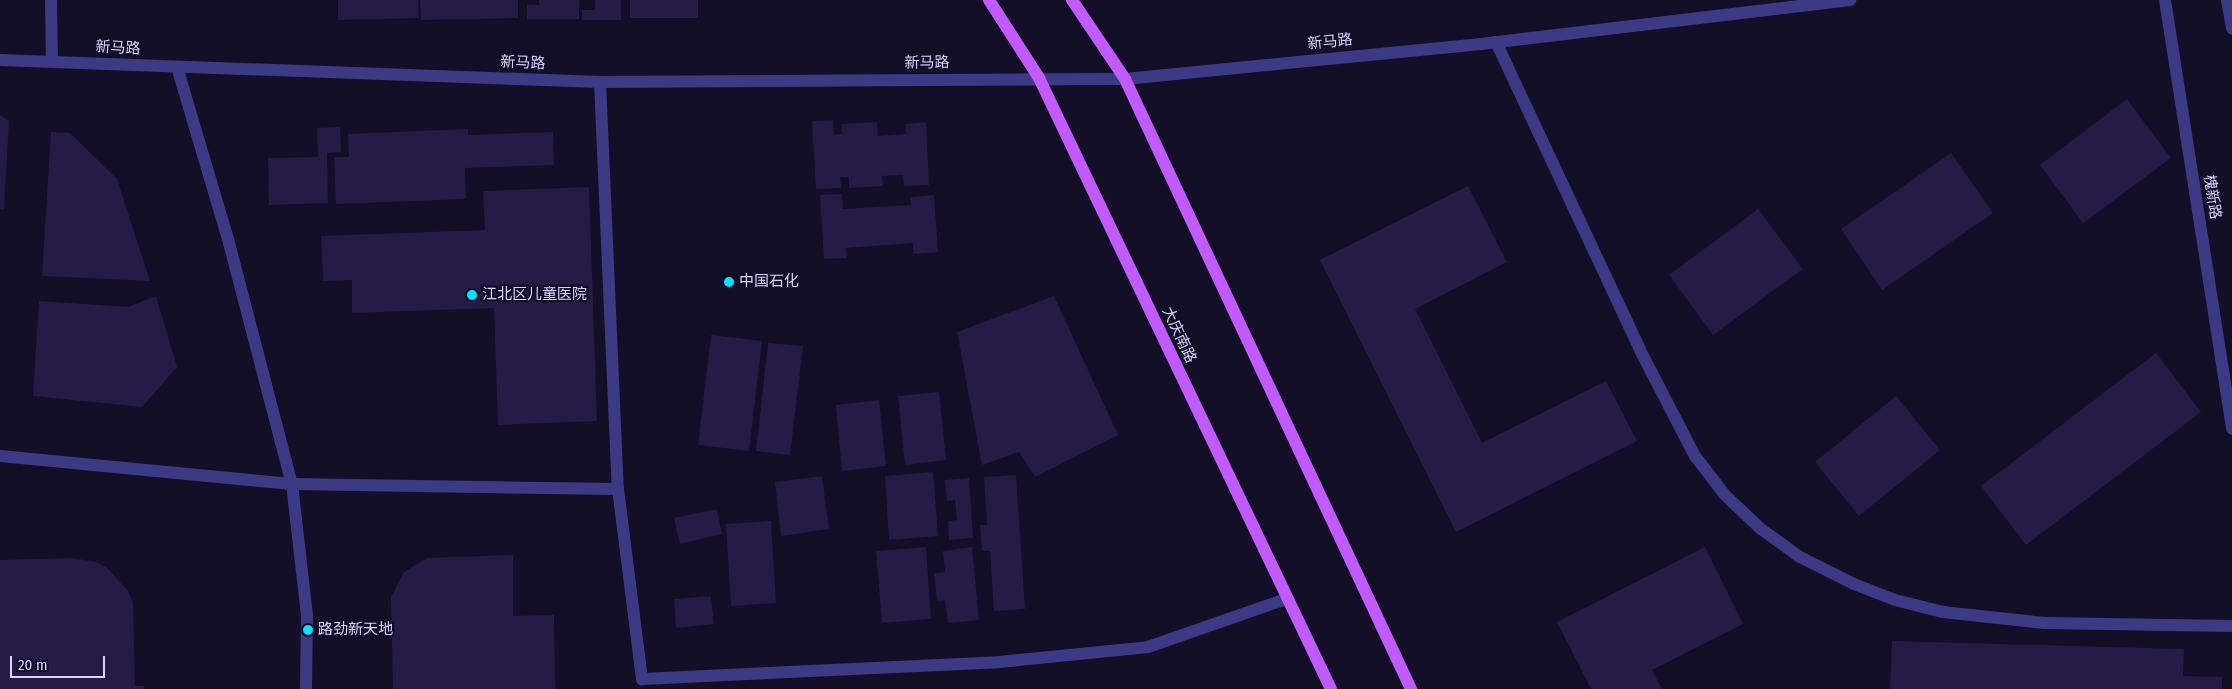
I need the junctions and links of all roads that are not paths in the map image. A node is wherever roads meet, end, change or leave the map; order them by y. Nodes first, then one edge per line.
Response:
1 (51, 0) edge
2 (989, 0) edge
3 (1072, 0) edge
4 (1850, 0) edge
5 (2165, 0) edge
6 (2227, 0) edge
7 (2232, 29) edge
8 (1496, 42) junction
9 (0, 60) edge
10 (52, 61) junction
11 (177, 67) junction
12 (1038, 78) junction
13 (1125, 79) junction
14 (600, 82) junction
15 (2232, 429) edge
16 (0, 456) edge
17 (292, 484) junction
18 (618, 489) junction
19 (1286, 599) junction
20 (2232, 626) edge
21 (642, 684) edge
22 (306, 689) edge
23 (1331, 689) edge
24 (1411, 689) edge

1 - 10 street
2 - 12 main road, 大庆南路
3 - 13 main road
4 - 8 street, 新马路
5 - 15 street, 槐新路
6 - 7 street
8 - 13 street, 新马路
8 - 20 street
9 - 10 street, 新马路
10 - 11 street, 新马路
11 - 14 street, 新马路
11 - 17 street
12 - 13 street, 新马路
12 - 14 street, 新马路
12 - 19 main road, 大庆南路
13 - 24 main road
14 - 18 street
16 - 17 street
17 - 18 street
17 - 22 street
18 - 21 street
19 - 21 street
19 - 23 main road, 大庆南路

